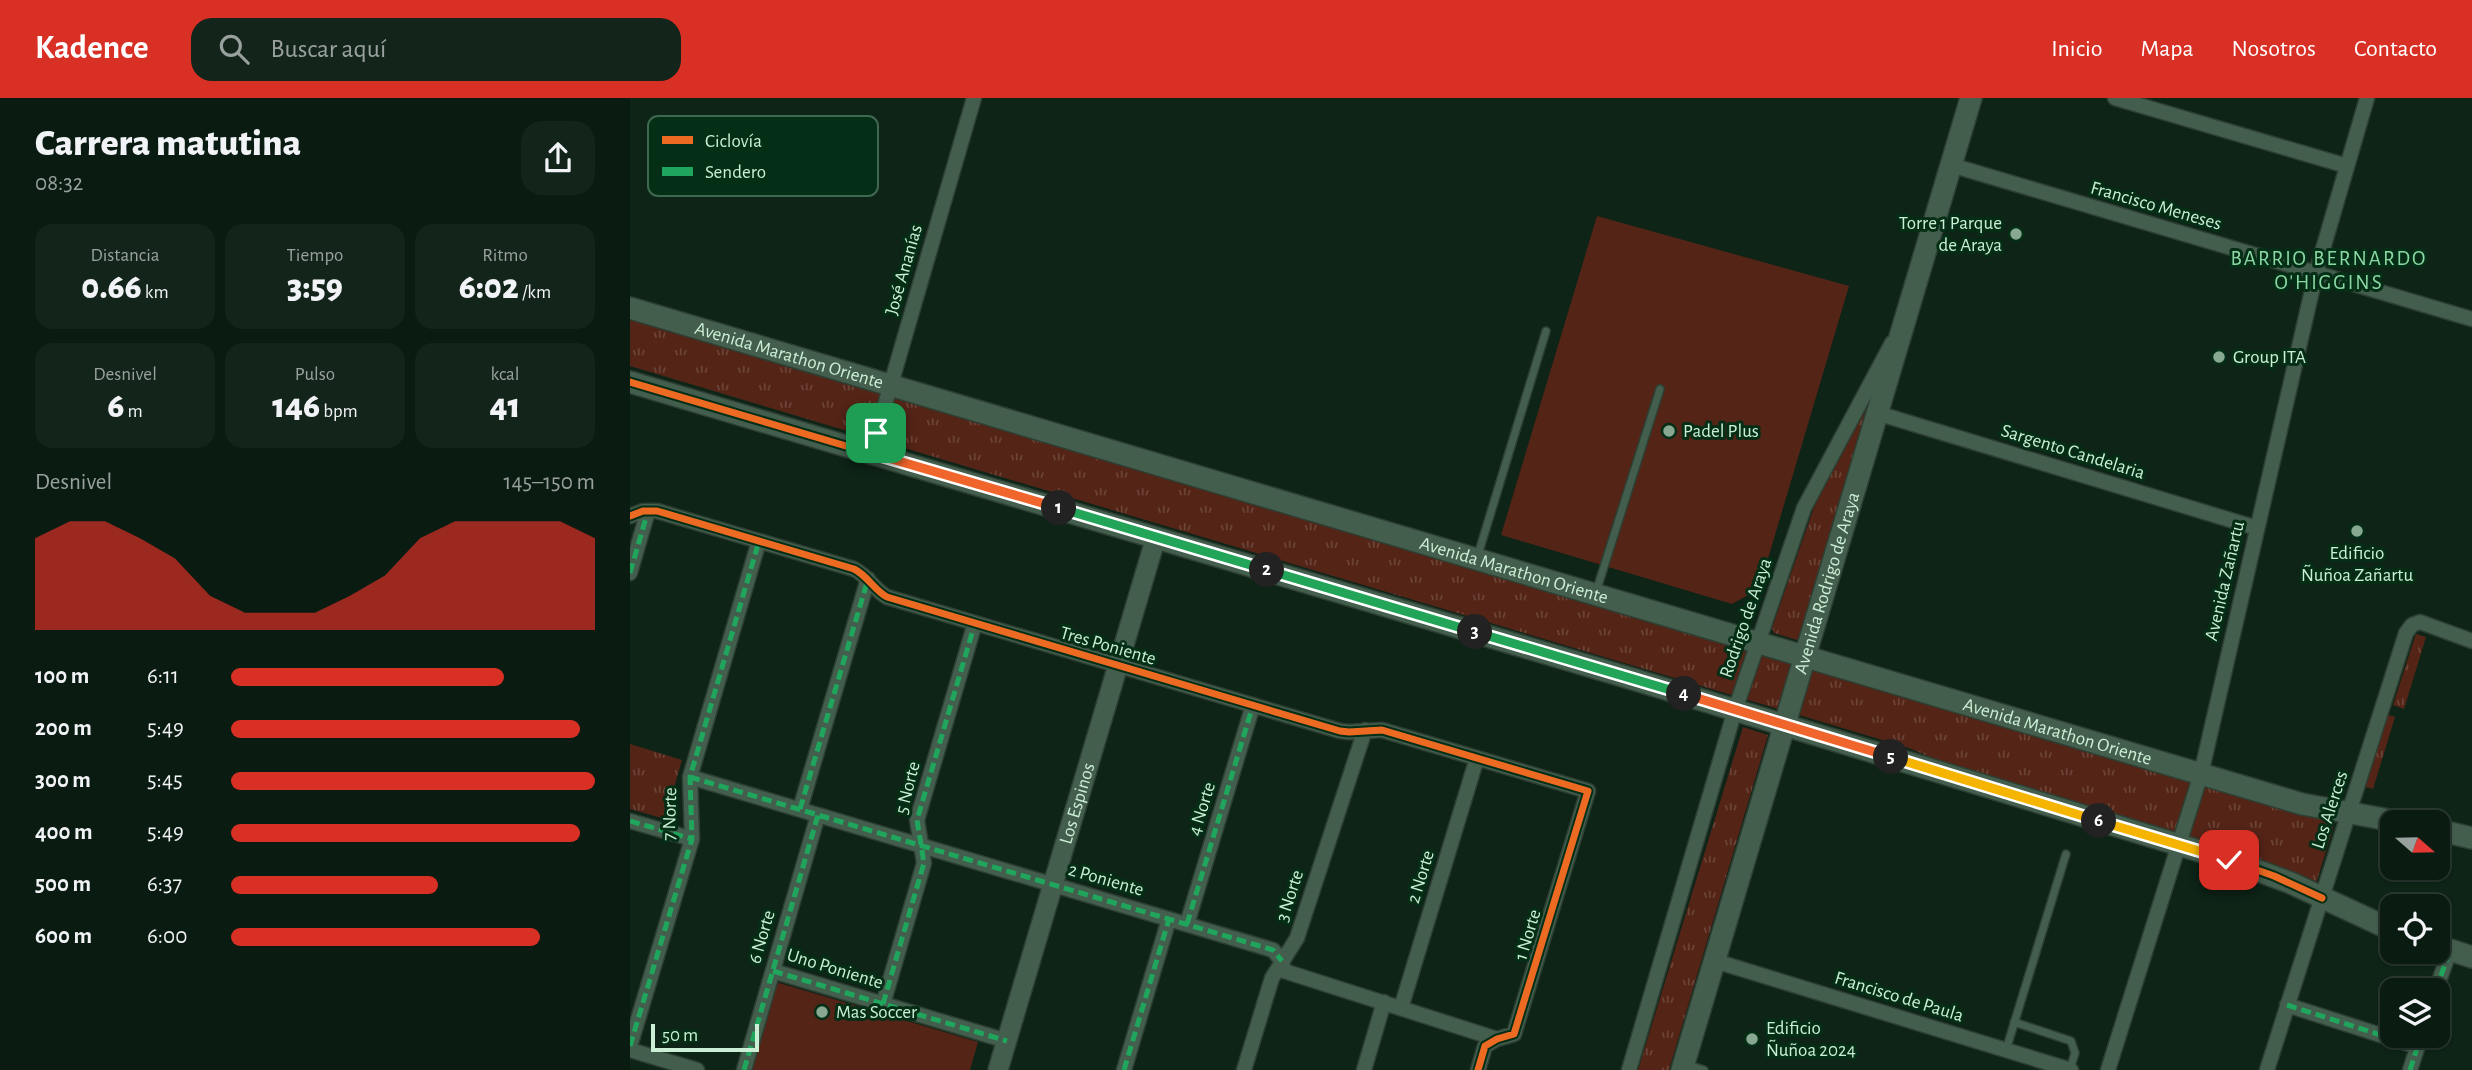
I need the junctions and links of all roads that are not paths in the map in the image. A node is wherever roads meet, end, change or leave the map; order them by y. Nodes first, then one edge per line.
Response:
1 (974, 98) edge
2 (1971, 98) edge
3 (2115, 98) edge
4 (2367, 98) edge
5 (1951, 165) junction
6 (2347, 166) junction
7 (2316, 273) junction
8 (630, 308) edge
9 (1906, 317) junction
10 (2472, 319) edge
11 (1546, 331) dead end
12 (630, 382) edge
13 (891, 385) junction
14 (1660, 389) dead end
15 (1877, 412) junction
16 (871, 453) junction
17 (648, 511) junction
18 (630, 516) edge
19 (2257, 528) junction
20 (1156, 537) junction
21 (759, 541) junction
22 (1476, 559) junction
23 (630, 573) edge
24 (868, 579) junction
25 (1595, 594) junction
26 (975, 623) junction
27 (2472, 641) edge
28 (1758, 643) junction
29 (1805, 657) junction
30 (1118, 665) junction
31 (1253, 705) junction
32 (1735, 710) junction
33 (1785, 725) junction
34 (1364, 730) junction
35 (1477, 758) junction
36 (2200, 774) junction
37 (690, 777) junction
38 (1587, 791) joint
39 (800, 809) junction
40 (2349, 814) junction
41 (818, 815) junction
42 (2380, 819) edge
43 (630, 821) edge
44 (2450, 833) edge
45 (2472, 838) edge
46 (692, 839) junction
47 (921, 845) junction
48 (2179, 845) junction
49 (2066, 854) dead end
50 (1053, 884) junction
51 (2322, 898) junction
52 (1169, 919) junction
53 (1187, 924) junction
54 (2380, 925) edge
55 (2450, 950) edge
56 (2472, 957) edge
57 (1282, 961) junction
58 (1715, 961) junction
59 (773, 971) junction
60 (1384, 1002) junction
61 (883, 1004) junction
62 (2287, 1005) junction
63 (1401, 1008) junction
64 (2014, 1022) junction
65 (2380, 1031) edge
66 (1497, 1039) junction
67 (1007, 1041) junction
68 (630, 1048) edge
69 (2417, 1048) edge
70 (2006, 1050) junction
71 (1690, 1068) edge
72 (698, 1070) edge
73 (744, 1070) edge
74 (998, 1070) edge
75 (1124, 1070) edge
76 (1244, 1070) edge
77 (1364, 1070) edge
78 (1478, 1070) edge
79 (1629, 1070) edge
80 (2071, 1070) edge
81 (2108, 1070) edge
82 (2267, 1070) edge
83 (2410, 1070) edge

1 - 13 street, José Ananías
2 - 5 main road, Avenida Rodrigo de Araya
3 - 6 street
4 - 6 street, Avenida Zañartu
5 - 7 street, Francisco Meneses
5 - 9 main road, Avenida Rodrigo de Araya
6 - 7 street, Avenida Zañartu
7 - 10 street, Francisco Meneses
7 - 19 street, Avenida Zañartu
8 - 13 main road, Avenida Marathon Oriente
9 - 15 main road, Avenida Rodrigo de Araya
9 - 28 street, Rodrigo de Araya
11 - 22 lane
12 - 16 main road
13 - 16 street, José Ananías
13 - 22 main road, Avenida Marathon Oriente
14 - 25 lane
15 - 19 street, Sargento Candelaria
15 - 29 main road, Avenida Rodrigo de Araya
16 - 20 main road
17 - 18 street
17 - 21 street, Tres Poniente
17 - 23 street
19 - 36 street, Avenida Zañartu
20 - 30 street, Los Espinos
20 - 32 main road
21 - 24 street, Tres Poniente
21 - 37 street, 7 Norte
22 - 25 main road, Avenida Marathon Oriente
24 - 26 street, Tres Poniente
24 - 39 street
25 - 28 main road, Avenida Marathon Oriente
26 - 30 street, Tres Poniente
26 - 47 street, 5 Norte
27 - 40 street, Los Alerces
28 - 29 main road, Avenida Marathon Oriente
28 - 32 street, Rodrigo de Araya
29 - 33 main road, Avenida Rodrigo de Araya
29 - 36 main road, Avenida Marathon Oriente
30 - 31 street, Tres Poniente
30 - 50 street, Los Espinos
31 - 34 street, Tres Poniente
31 - 53 street, 4 Norte
32 - 33 main road
32 - 79 street, Rodrigo de Araya
33 - 48 main road
33 - 58 main road, Avenida Rodrigo de Araya
34 - 35 street, Tres Poniente
34 - 57 street, 3 Norte
35 - 38 street, Tres Poniente
35 - 63 street, 2 Norte
36 - 40 main road, Avenida Marathon Oriente
36 - 48 street, Avenida Zañartu
37 - 39 street, 2 Poniente
37 - 46 street, 7 Norte
38 - 66 street, 1 Norte
39 - 41 street, 2 Poniente
40 - 42 main road, Avenida Marathon Oriente
40 - 51 street, Los Alerces
41 - 47 street, 2 Poniente
41 - 59 street, 6 Norte
43 - 46 street
44 - 45 main road
46 - 68 street, 7 Norte
47 - 50 street, 2 Poniente
47 - 61 street, 5 Norte
48 - 51 main road
48 - 81 street, Avenida Zañartu
49 - 64 lane
50 - 52 street, 2 Poniente
50 - 67 street, Los Espinos
51 - 54 main road
51 - 62 street, Los Alerces
52 - 53 street, 2 Poniente
52 - 75 street
53 - 57 street, 2 Poniente
55 - 56 main road
57 - 60 street, 2 Poniente
57 - 76 street, 3 Norte
58 - 70 street, Francisco de Paula
58 - 71 main road, Avenida Rodrigo de Araya
59 - 61 street, Uno Poniente
59 - 73 street, 6 Norte
60 - 63 street, 2 Poniente
60 - 77 street
61 - 67 street, Uno Poniente
62 - 65 street
62 - 82 street, Los Alerces
63 - 66 street, 2 Poniente
64 - 70 lane
64 - 80 lane
66 - 78 street, 1 Norte
67 - 74 street, Los Espinos
68 - 72 street
69 - 83 street
70 - 80 street, Francisco de Paula

